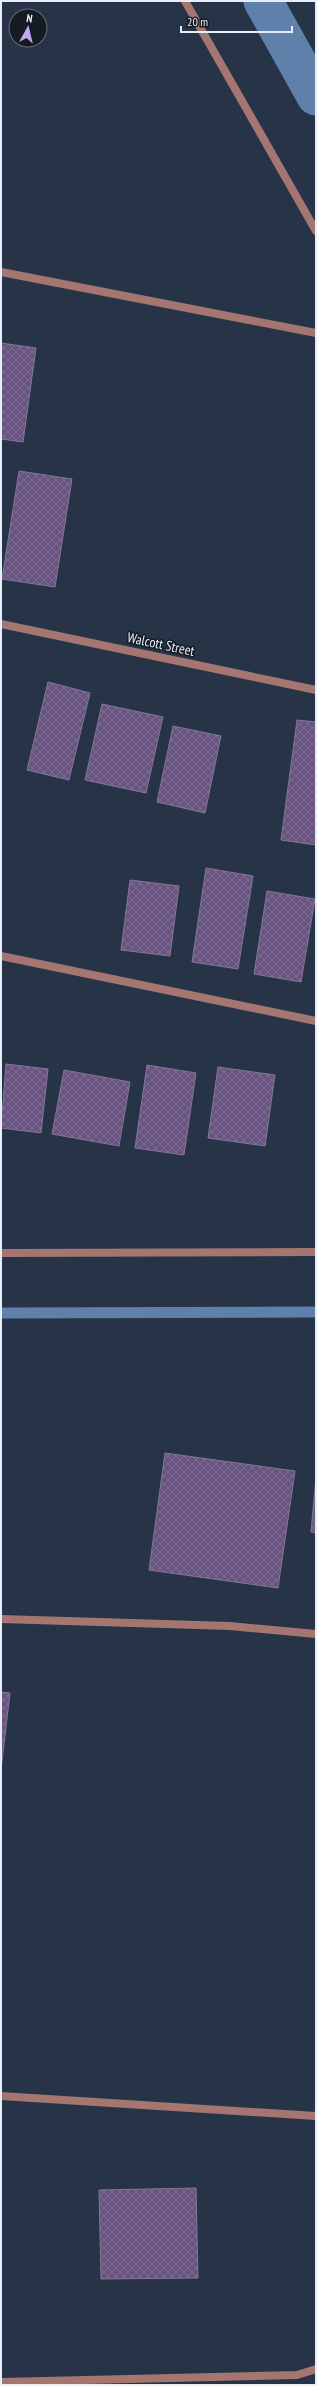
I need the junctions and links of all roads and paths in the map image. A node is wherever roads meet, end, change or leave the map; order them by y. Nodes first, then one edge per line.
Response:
1 (185, 1) edge
2 (316, 231) edge
3 (1, 272) edge
4 (316, 333) edge
5 (1, 624) edge
6 (316, 690) edge
7 (1, 956) edge
8 (316, 1021) edge
9 (316, 1252) edge
10 (1, 1253) edge
11 (1, 1619) edge
12 (316, 1634) edge
13 (1, 2096) edge
14 (316, 2116) edge
15 (316, 2369) edge
16 (1, 2382) edge

1 - 2 street
3 - 4 street
5 - 6 street, Walcott Street
7 - 8 street
9 - 10 street
11 - 12 street
13 - 14 street
15 - 16 street

